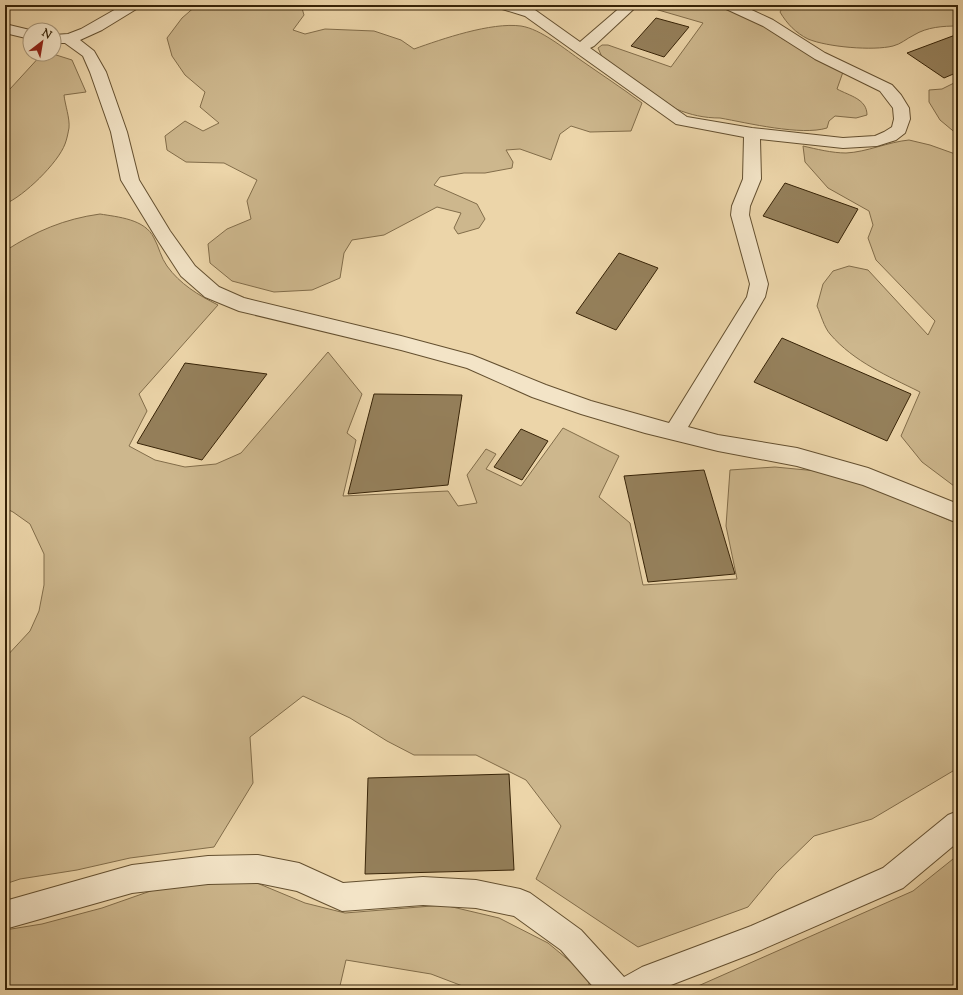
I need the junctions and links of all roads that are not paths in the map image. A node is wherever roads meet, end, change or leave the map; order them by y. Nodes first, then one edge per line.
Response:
1 (133, 5) edge
2 (631, 5) edge
3 (730, 5) edge
4 (514, 6) edge
5 (5, 28) edge
6 (22, 33) edge
7 (62, 39) edge
8 (62, 40) edge
9 (578, 48) junction
10 (752, 133) junction
11 (674, 432) junction
12 (958, 514) edge
13 (958, 825) edge
14 (5, 915) edge
15 (616, 990) edge
16 (631, 990) edge

1 - 7 lane
2 - 9 lane
3 - 10 lane
4 - 9 lane
5 - 6 lane
8 - 11 lane
9 - 10 lane
10 - 11 lane
11 - 12 lane
13 - 16 lane
14 - 15 lane

